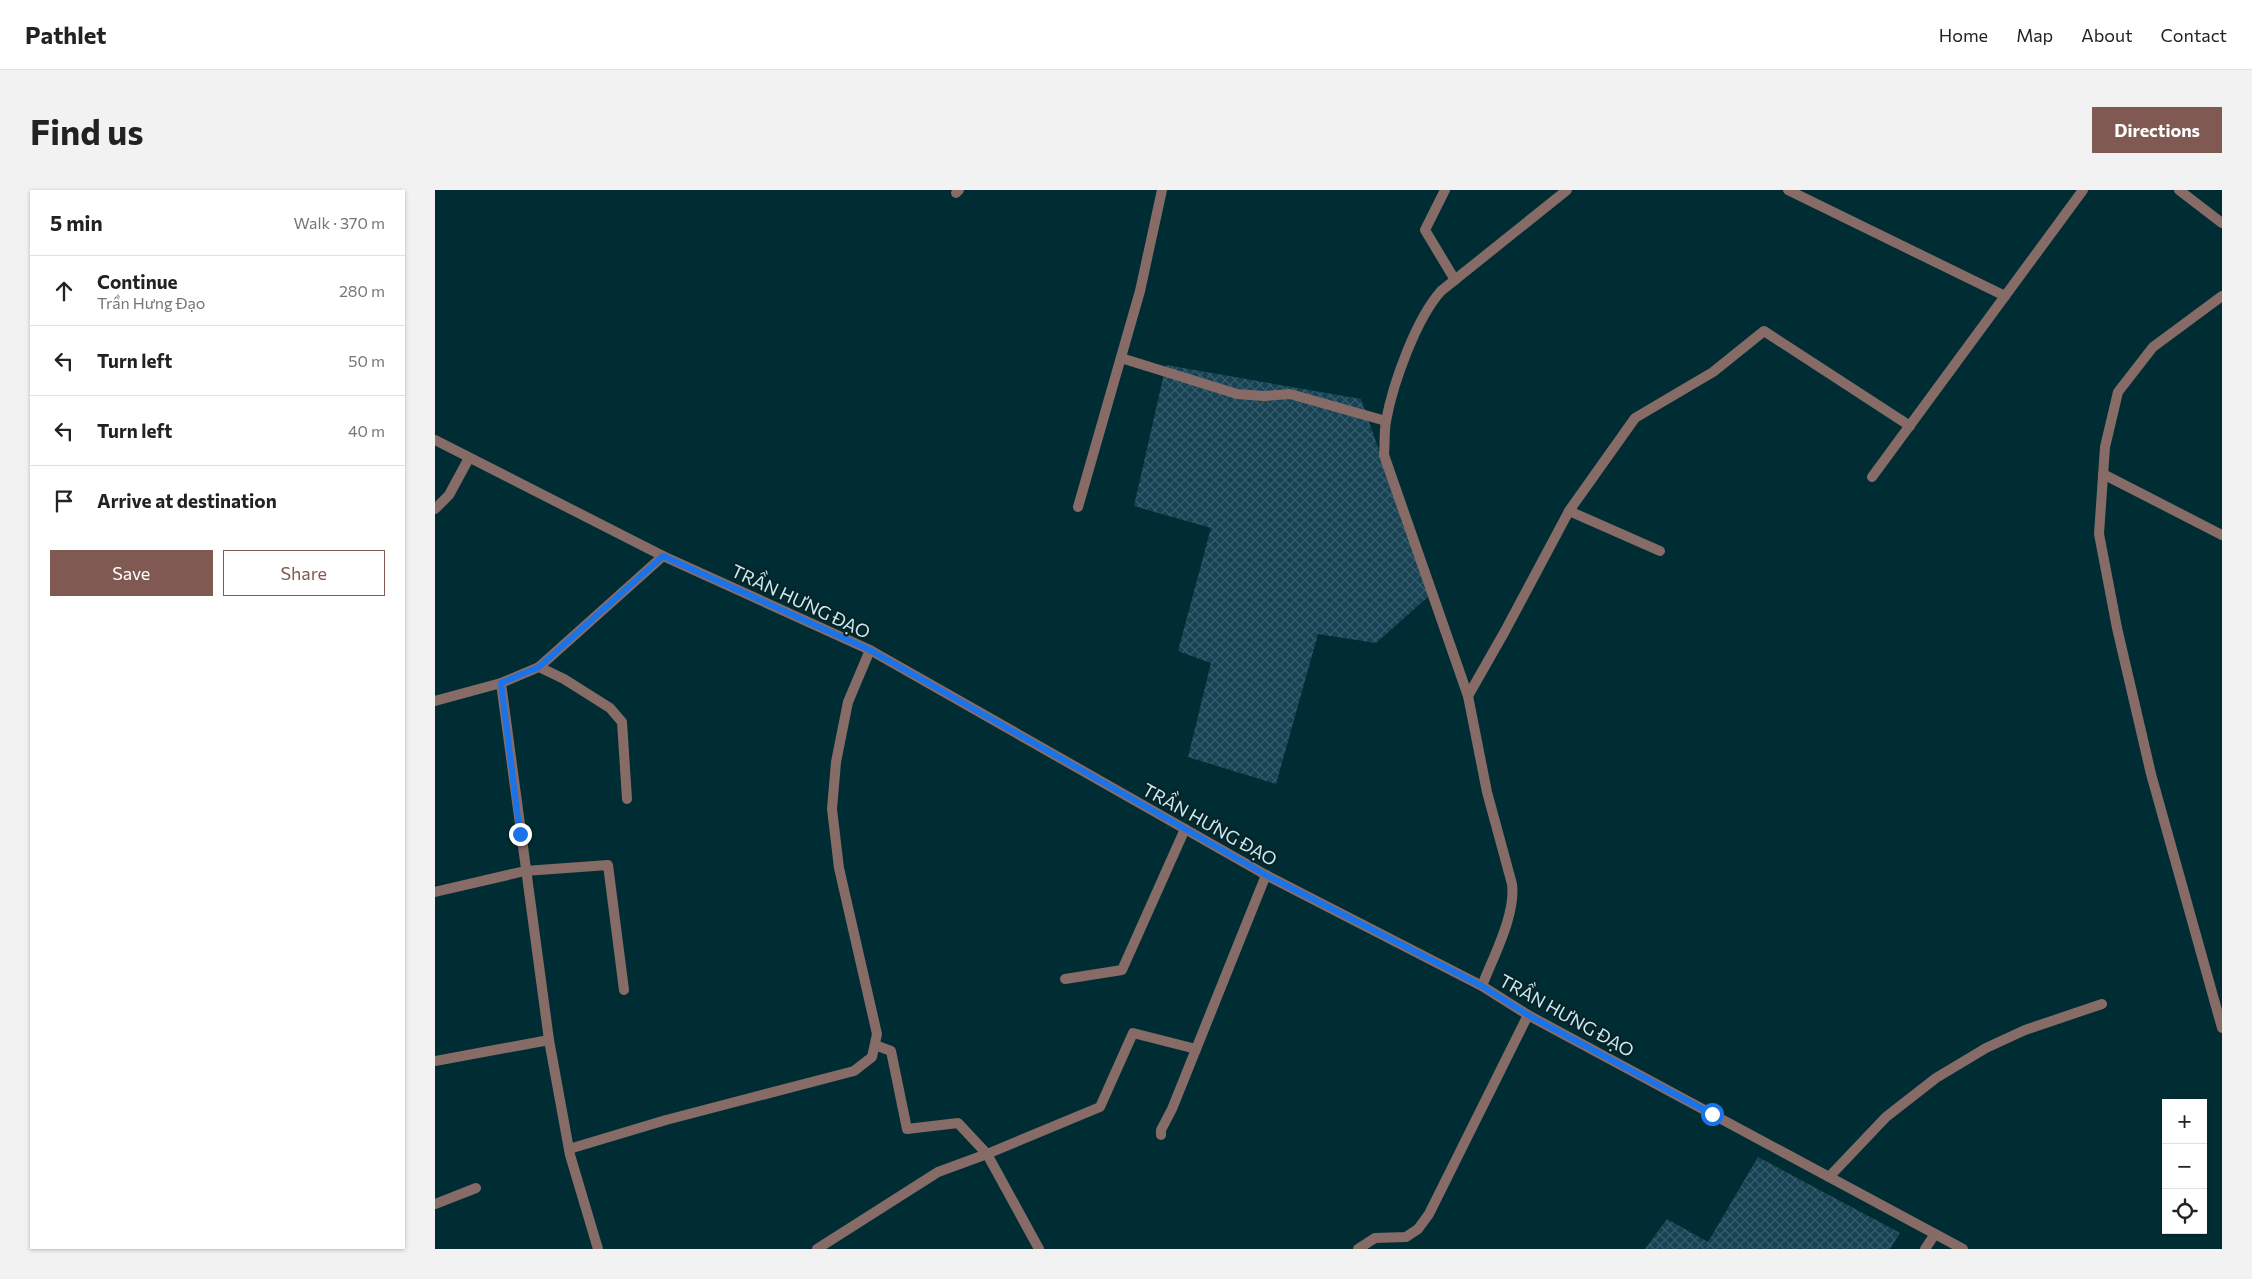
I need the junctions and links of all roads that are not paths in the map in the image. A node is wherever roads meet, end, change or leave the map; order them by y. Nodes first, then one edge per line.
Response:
1 (1162, 190) edge
2 (1445, 190) edge
3 (1567, 190) edge
4 (1788, 190) edge
5 (2083, 190) edge
6 (2179, 190) edge
7 (2222, 223) edge
8 (1455, 280) junction
9 (2005, 296) junction
10 (2222, 296) edge
11 (1121, 358) junction
12 (1386, 422) junction
13 (1910, 426) junction
14 (435, 440) edge
15 (469, 458) junction
16 (2103, 474) junction
17 (1872, 477) dead end
18 (1078, 507) dead end
19 (435, 509) edge
20 (1569, 511) junction
21 (2222, 535) edge
22 (1660, 551) dead end
23 (663, 556) junction
24 (870, 650) junction
25 (539, 667) junction
26 (501, 683) junction
27 (1468, 696) junction
28 (435, 702) edge
29 (627, 799) dead end
30 (1185, 829) junction
31 (525, 871) junction
32 (1266, 875) junction
33 (435, 892) edge
34 (1065, 979) dead end
35 (1482, 986) junction
36 (624, 990) dead end
37 (2102, 1004) dead end
38 (1528, 1015) junction
39 (2222, 1028) edge
40 (549, 1040) junction
41 (875, 1044) junction
42 (1196, 1049) junction
43 (435, 1061) edge
44 (1161, 1135) dead end
45 (569, 1149) junction
46 (987, 1154) junction
47 (1829, 1177) junction
48 (476, 1188) dead end
49 (435, 1204) edge
50 (1935, 1234) junction
51 (598, 1249) edge
52 (817, 1249) edge
53 (1039, 1249) edge
54 (1358, 1249) edge
55 (1925, 1249) edge
56 (1963, 1249) edge

1 - 11 street
2 - 8 street
3 - 8 street
4 - 9 street
5 - 9 street
6 - 7 street
8 - 12 street
9 - 13 street
10 - 16 street
11 - 12 street
11 - 18 street
12 - 27 street
13 - 17 street
13 - 20 street
14 - 15 street, TRẦN HƯNG ĐẠO
15 - 19 street
15 - 23 street, TRẦN HƯNG ĐẠO
16 - 21 street
16 - 39 street
20 - 22 street
20 - 27 street
23 - 24 street, TRẦN HƯNG ĐẠO
23 - 25 street
24 - 30 street, TRẦN HƯNG ĐẠO
24 - 41 street
25 - 26 street
25 - 29 street
26 - 28 street
26 - 31 street
27 - 35 street
30 - 32 street, TRẦN HƯNG ĐẠO
30 - 34 street
31 - 33 street
31 - 36 street
31 - 40 street
32 - 35 street, TRẦN HƯNG ĐẠO
32 - 42 street
35 - 38 street, TRẦN HƯNG ĐẠO
37 - 47 street
38 - 47 street, TRẦN HƯNG ĐẠO
38 - 54 street
40 - 43 street
40 - 45 street
41 - 45 street
41 - 46 street
42 - 44 street
42 - 46 street
45 - 51 street
46 - 52 street
46 - 53 street
47 - 50 street, TRẦN HƯNG ĐẠO
48 - 49 street
50 - 55 street
50 - 56 street, TRẦN HƯNG ĐẠO

